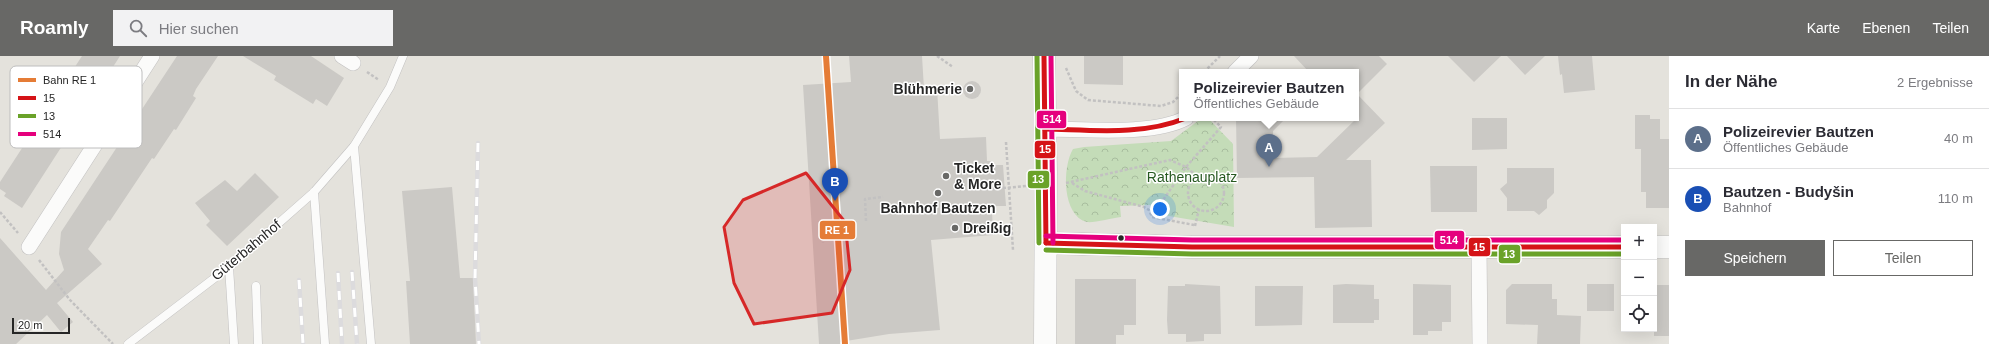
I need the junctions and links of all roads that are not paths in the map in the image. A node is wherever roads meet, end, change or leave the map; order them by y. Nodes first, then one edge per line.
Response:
1 (152, 56) edge
2 (403, 56) edge
3 (1251, 56) edge
4 (1054, 58) edge
5 (1238, 69) edge
6 (142, 72) edge
7 (1181, 121) edge
8 (1046, 129) junction
9 (354, 146) junction
10 (93, 148) edge
11 (314, 192) junction
12 (1046, 243) junction
13 (29, 247) road end
14 (1657, 247) edge
15 (1669, 247) edge
16 (1480, 248) junction
17 (1621, 248) edge
18 (229, 267) junction
19 (256, 286) dead end
20 (128, 344) edge
21 (234, 344) edge
22 (258, 344) edge
23 (325, 344) edge
24 (371, 344) edge
25 (1045, 344) edge
26 (1480, 344) edge

1 - 6 street
2 - 9 lane, Güterbahnhof
3 - 5 street
4 - 8 street
7 - 8 street
8 - 12 street
9 - 11 lane, Güterbahnhof
9 - 24 lane
10 - 13 street
11 - 18 lane, Güterbahnhof
11 - 23 lane
12 - 16 street
12 - 25 street
14 - 15 street
16 - 17 street
16 - 26 street
18 - 20 lane, Güterbahnhof
18 - 21 lane
19 - 22 lane

